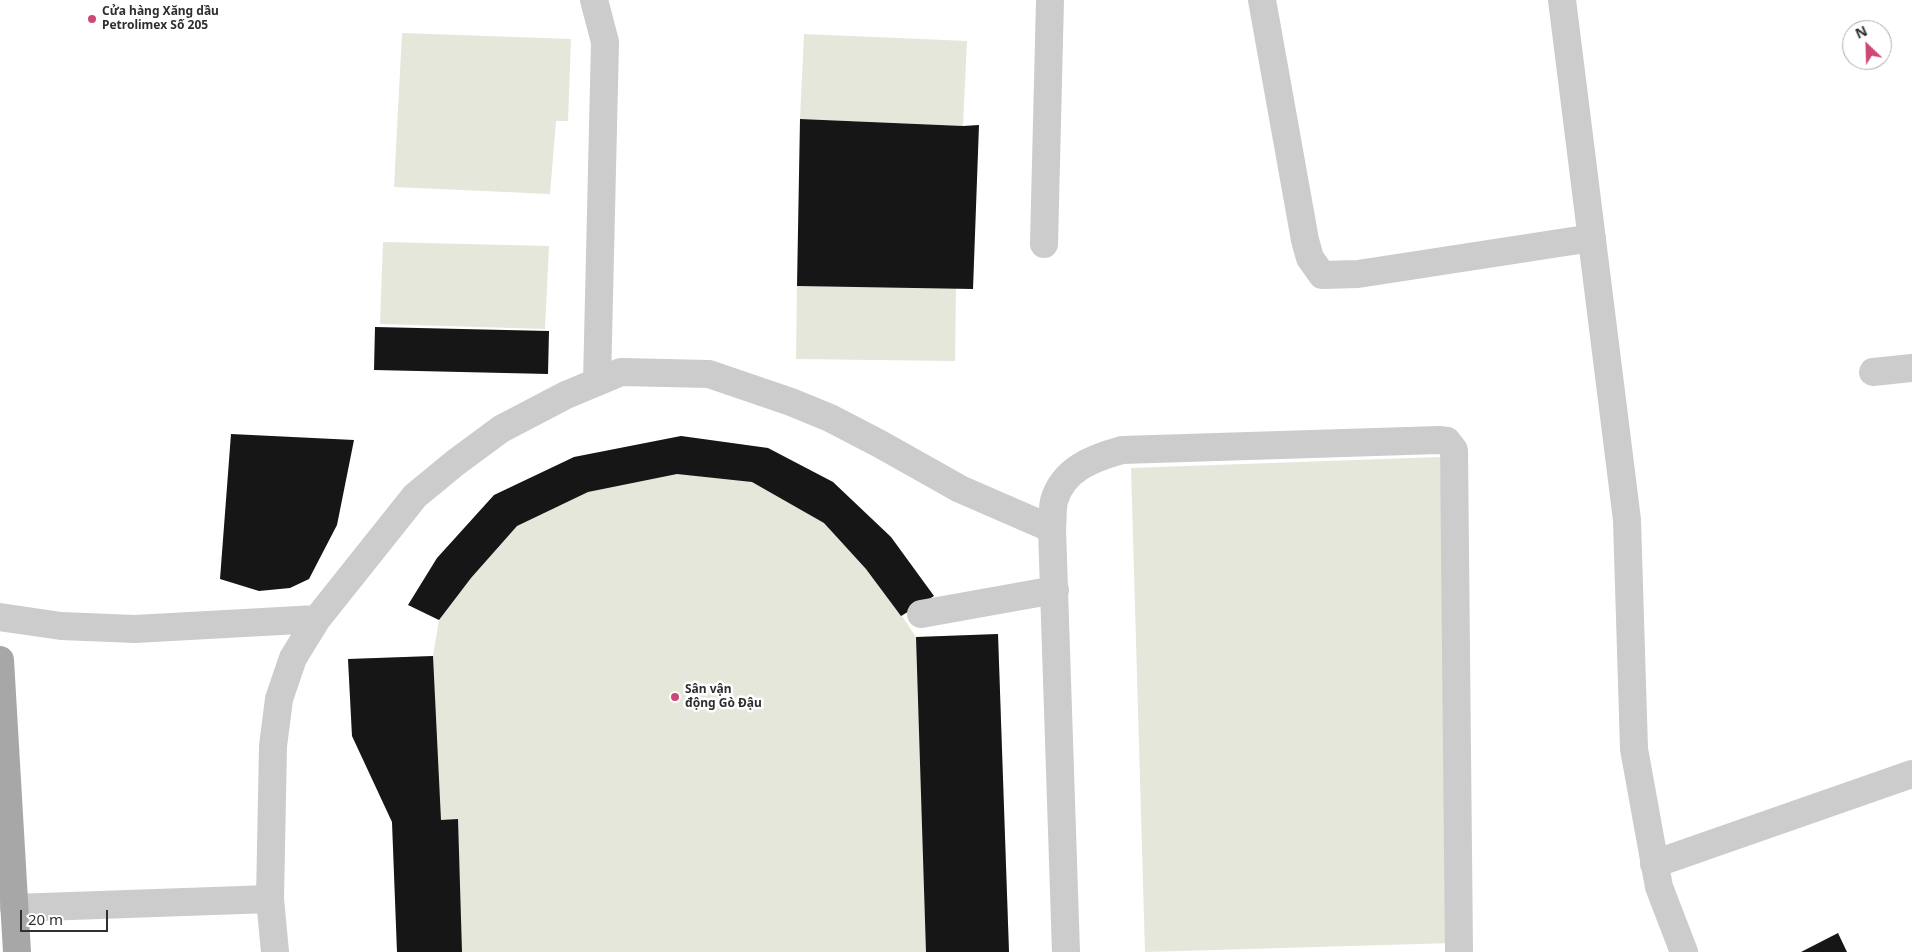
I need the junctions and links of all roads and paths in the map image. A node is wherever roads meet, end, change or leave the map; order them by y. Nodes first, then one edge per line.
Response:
1 (594, 0) edge
2 (1050, 0) edge
3 (1262, 0) edge
4 (1562, 0) edge
5 (1592, 238) junction
6 (1044, 244) dead end
7 (1912, 368) edge
8 (1874, 372) dead end
9 (598, 382) junction
10 (1052, 529) junction
11 (1055, 590) junction
12 (920, 614) dead end
13 (0, 617) edge
14 (317, 619) junction
15 (0, 660) edge
16 (1912, 774) edge
17 (1654, 864) junction
18 (270, 899) junction
19 (14, 908) junction
20 (17, 952) edge
21 (275, 952) edge
22 (1066, 952) edge
23 (1459, 952) edge
24 (1684, 952) edge

1 - 9 street
2 - 6 street
3 - 5 street
4 - 5 street
5 - 17 street
7 - 8 street
9 - 10 street
9 - 14 street
10 - 11 street
10 - 23 street
11 - 12 street
11 - 22 street
13 - 14 street
14 - 18 street
15 - 19 main road
16 - 17 street
17 - 24 street
18 - 19 street
18 - 21 street
19 - 20 main road

